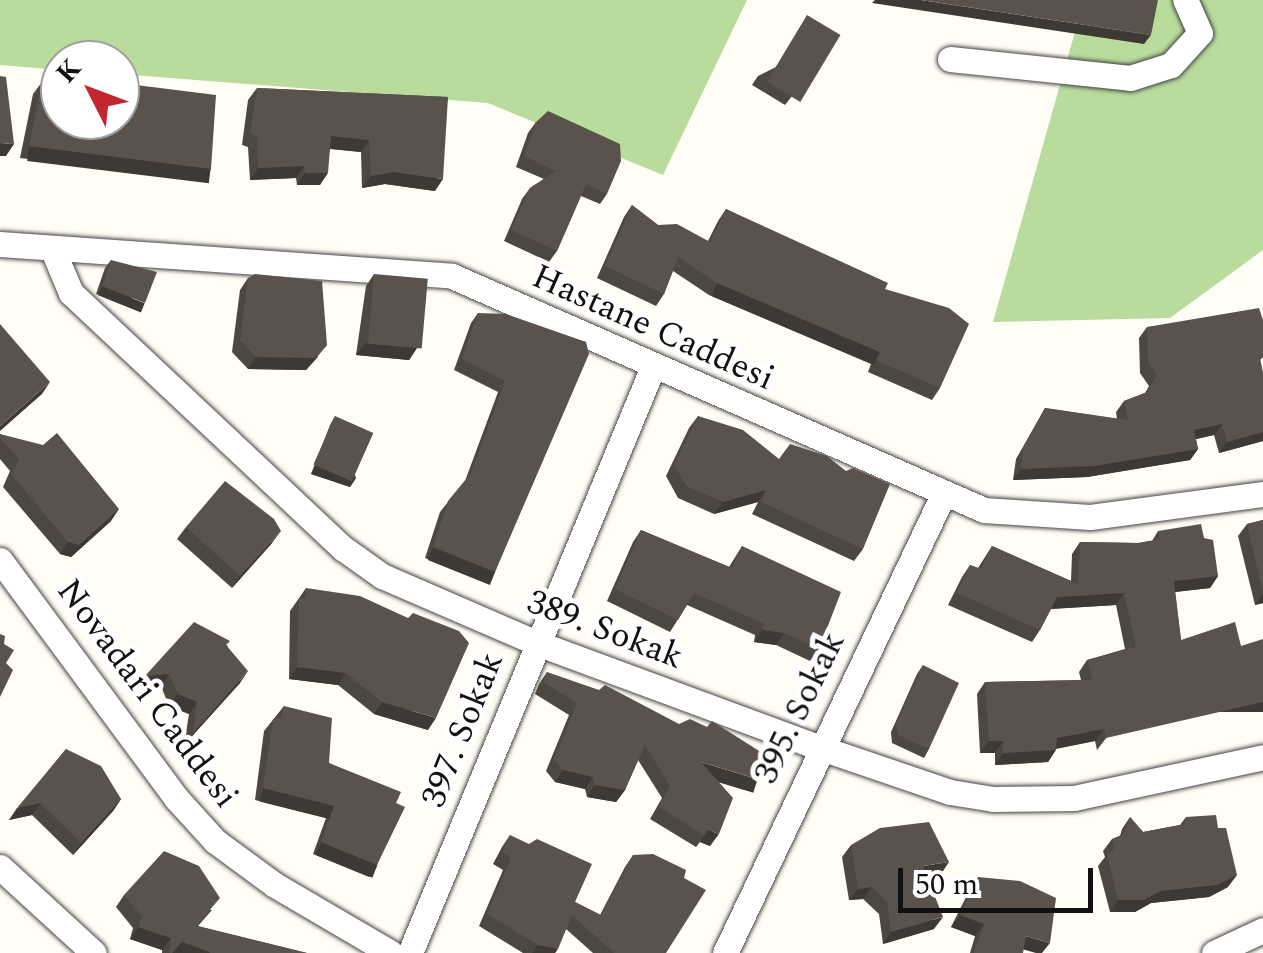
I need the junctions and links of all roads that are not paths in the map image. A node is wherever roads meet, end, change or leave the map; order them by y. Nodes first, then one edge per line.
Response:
1 (1185, 0) edge
2 (950, 59) dead end
3 (0, 244) edge
4 (52, 248) junction
5 (652, 369) junction
6 (943, 494) junction
7 (1263, 494) edge
8 (5, 570) edge
9 (537, 643) junction
10 (818, 747) junction
11 (1263, 757) edge
12 (0, 867) edge
13 (1257, 937) edge
14 (94, 953) edge
15 (391, 953) edge
16 (410, 953) edge
17 (725, 953) edge
18 (1214, 953) edge

1 - 2 street
3 - 4 street, Hastane Caddesi
4 - 5 street, Hastane Caddesi
4 - 9 street, 389. Sokak
5 - 6 street, Hastane Caddesi
5 - 9 street, 397. Sokak
6 - 7 street, Hastane Caddesi
6 - 10 street, 395. Sokak
8 - 15 street, Novadari Caddesi
9 - 10 street, 389. Sokak
9 - 16 street, 397. Sokak
10 - 11 street, 389. Sokak
10 - 17 street, 395. Sokak
12 - 14 street
13 - 18 street

